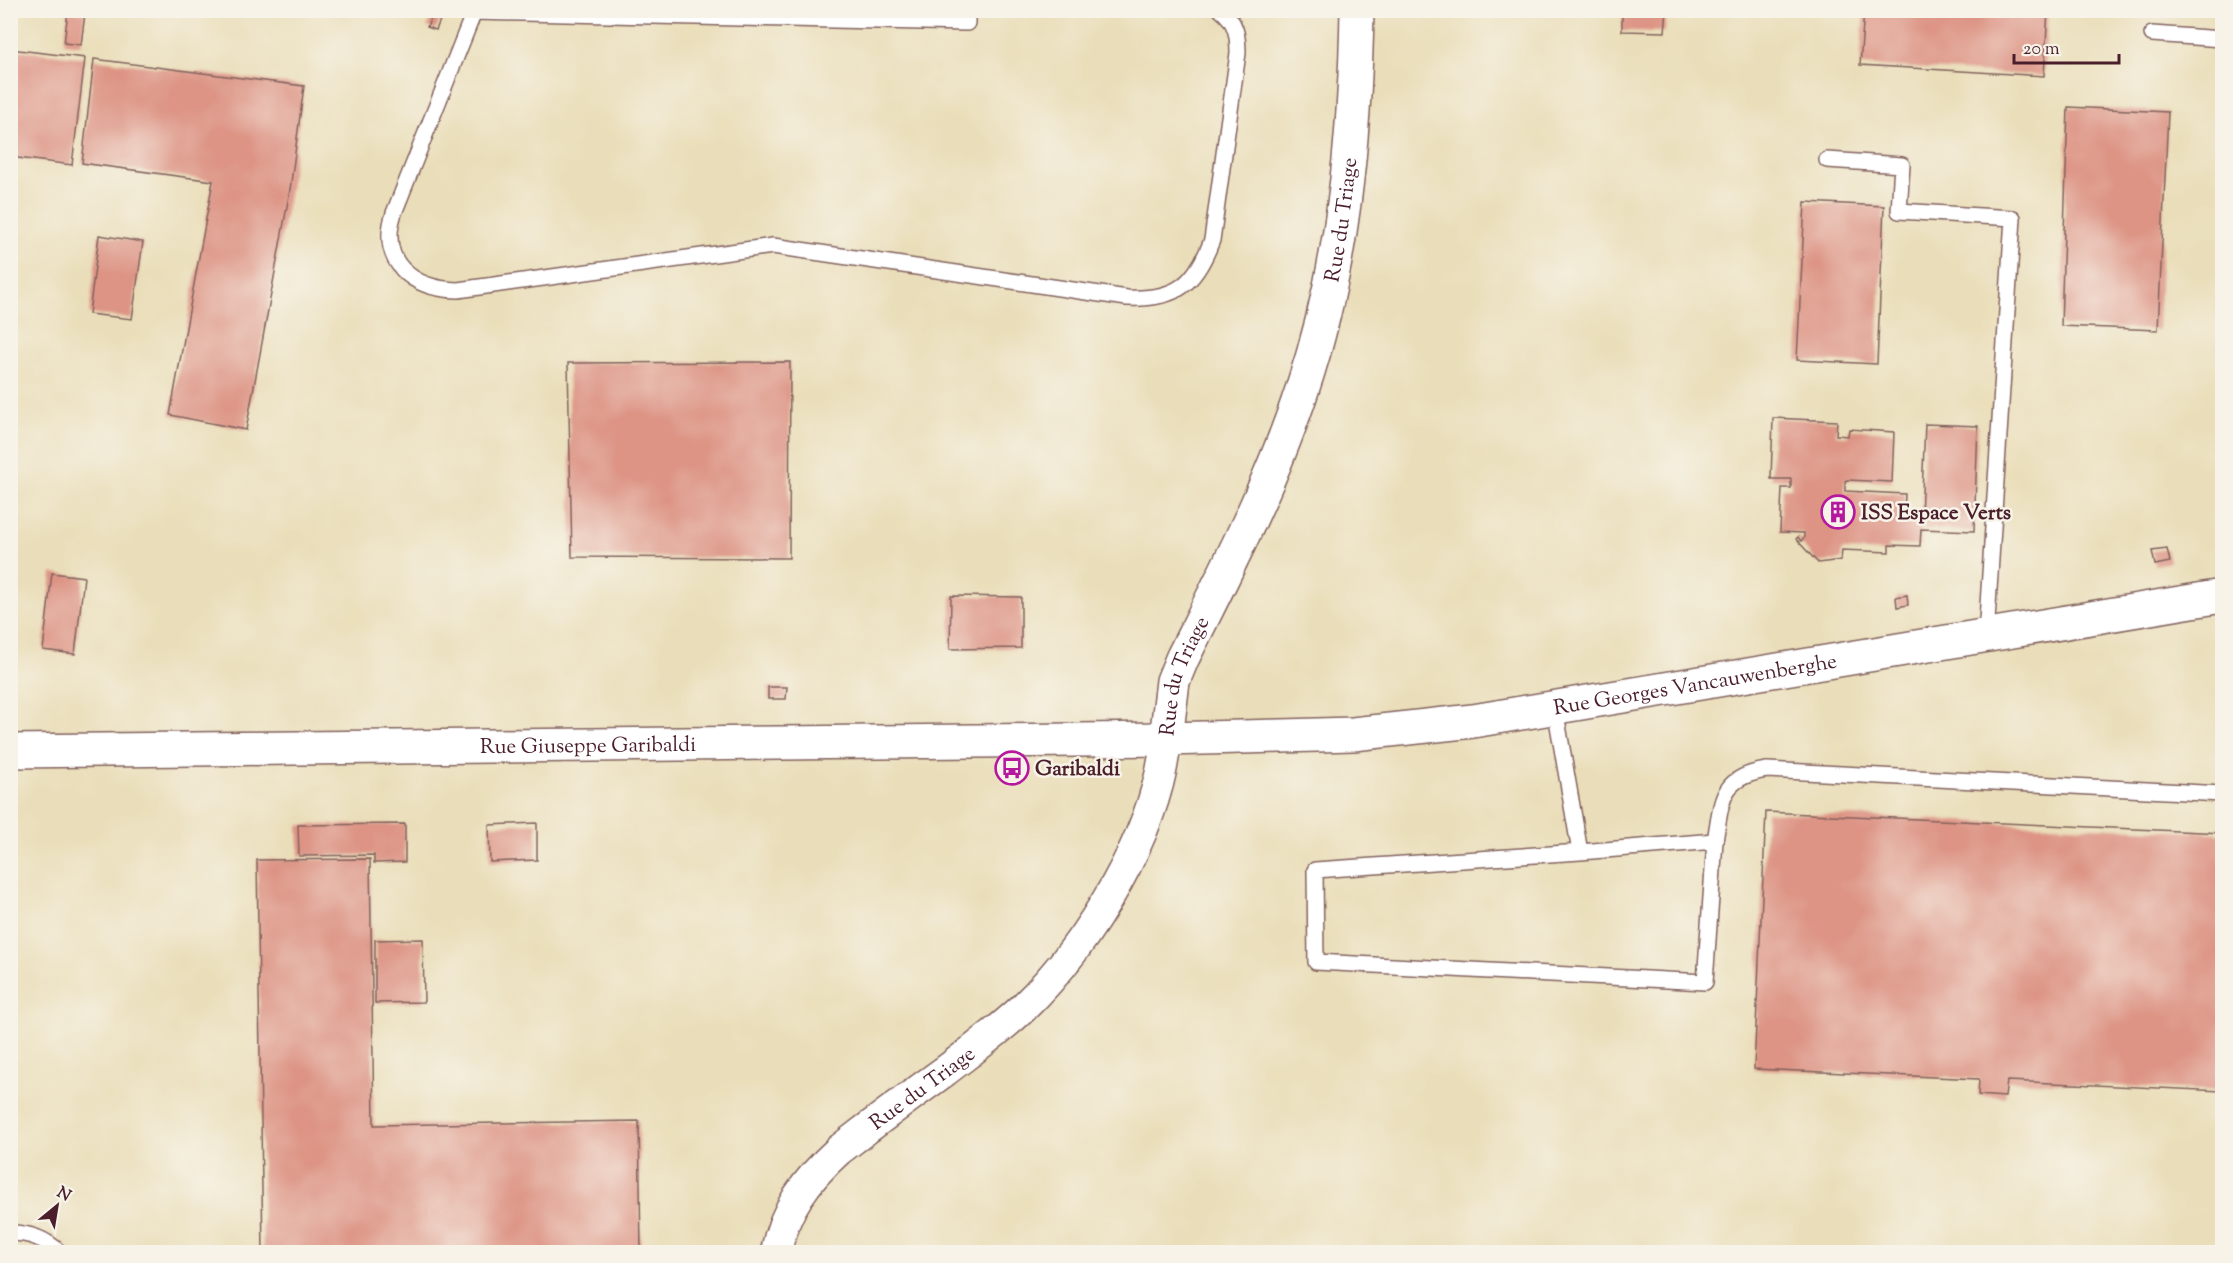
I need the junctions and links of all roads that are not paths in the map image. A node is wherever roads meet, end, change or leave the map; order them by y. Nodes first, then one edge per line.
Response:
1 (967, 10) edge
2 (1221, 10) edge
3 (1357, 10) edge
4 (474, 11) edge
5 (2152, 34) dead end
6 (2223, 39) edge
7 (1827, 160) dead end
8 (2223, 596) edge
9 (1986, 636) junction
10 (1556, 708) junction
11 (1166, 739) junction
12 (10, 751) edge
13 (2223, 794) edge
14 (1715, 841) junction
15 (1580, 852) junction
16 (10, 1233) edge
17 (59, 1252) edge
18 (776, 1252) edge

1 - 4 lane
2 - 4 lane
3 - 11 street, Rue du Triage
5 - 6 lane
7 - 9 lane
8 - 9 street, Rue Georges Vancauwenberghe
9 - 10 street, Rue Georges Vancauwenberghe
10 - 11 street, Rue Georges Vancauwenberghe
10 - 15 lane
11 - 12 street, Rue Giuseppe Garibaldi
11 - 18 street, Rue du Triage
13 - 14 lane
14 - 15 lane
14 - 15 lane
16 - 17 lane

